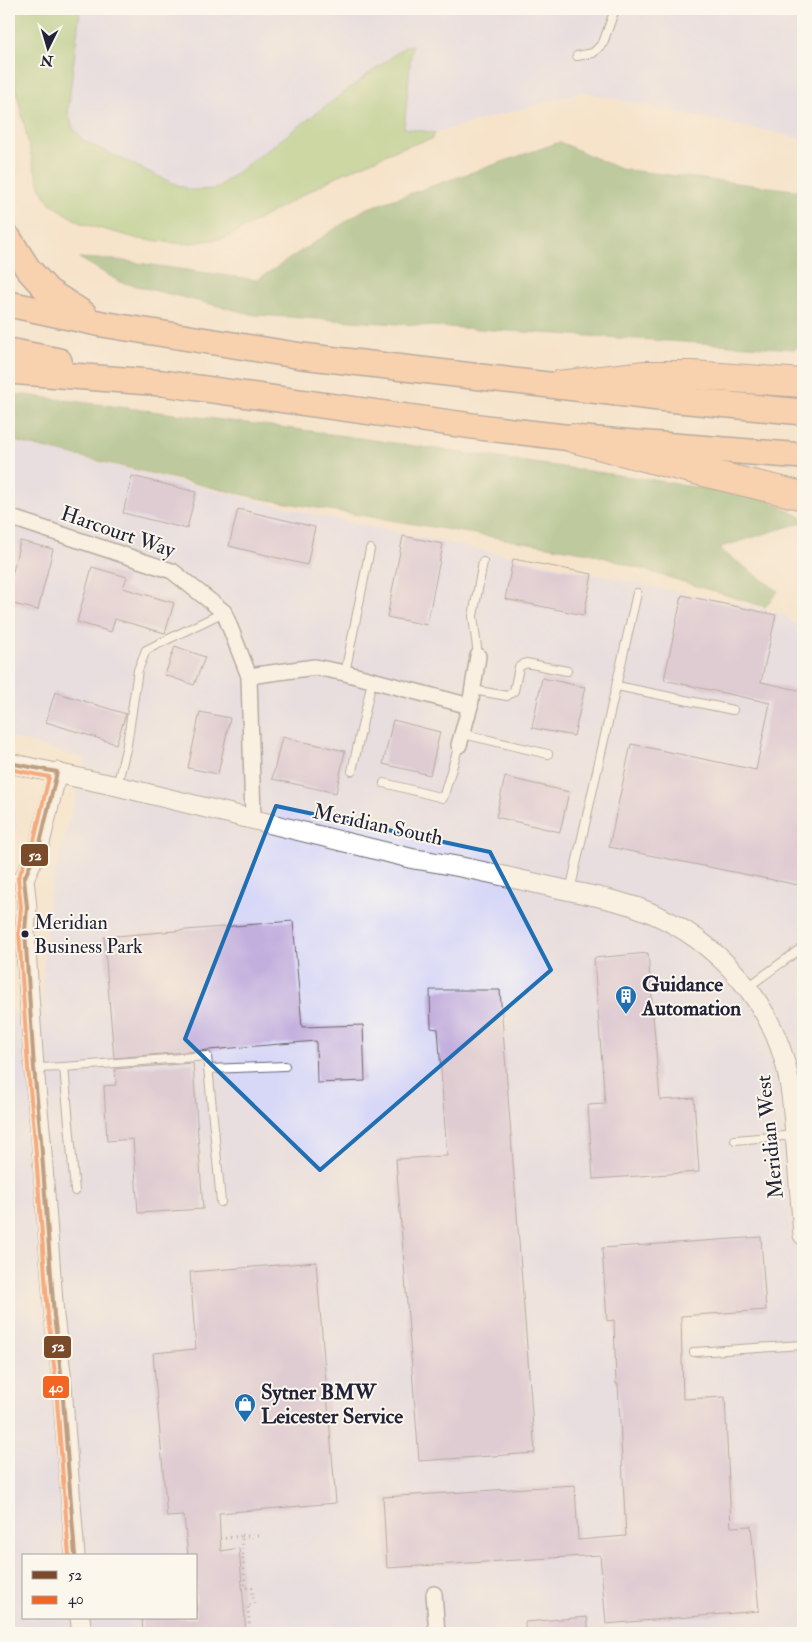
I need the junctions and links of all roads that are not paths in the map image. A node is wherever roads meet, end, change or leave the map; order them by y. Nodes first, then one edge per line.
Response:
1 (615, 9) edge
2 (577, 56) dead end
3 (9, 239) edge
4 (9, 304) edge
5 (102, 324) junction
6 (9, 351) edge
7 (9, 371) edge
8 (162, 383) junction
9 (803, 383) edge
10 (559, 385) junction
11 (803, 412) edge
12 (572, 438) junction
13 (803, 456) edge
14 (803, 496) edge
15 (9, 517) edge
16 (370, 549) dead end
17 (483, 562) dead end
18 (638, 594) dead end
19 (224, 612) junction
20 (478, 656) joint
21 (567, 671) dead end
22 (345, 673) junction
23 (249, 676) junction
24 (372, 681) junction
25 (617, 686) junction
26 (472, 690) junction
27 (470, 706) junction
28 (733, 710) dead end
29 (461, 740) junction
30 (548, 754) dead end
31 (9, 763) edge
32 (352, 771) dead end
33 (57, 772) junction
34 (384, 783) dead end
35 (117, 786) junction
36 (253, 819) junction
37 (16, 878) edge
38 (570, 892) junction
39 (803, 947) edge
40 (725, 963) joint
41 (748, 987) junction
42 (285, 1066) dead end
43 (64, 1067) junction
44 (34, 1068) junction
45 (208, 1070) junction
46 (795, 1135) junction
47 (735, 1140) dead end
48 (75, 1191) dead end
49 (221, 1202) dead end
50 (803, 1235) edge
51 (803, 1345) edge
52 (694, 1352) dead end
53 (75, 1554) edge
54 (434, 1594) dead end
55 (80, 1620) edge
56 (82, 1633) edge
57 (437, 1633) edge

1 - 2 lane
3 - 5 highway
4 - 5 highway
5 - 10 highway
6 - 8 highway
7 - 8 highway
8 - 12 highway
9 - 10 highway
10 - 11 highway
12 - 13 highway
12 - 14 highway
15 - 19 street, Harcourt Way
16 - 22 lane
17 - 20 lane
18 - 25 lane
19 - 23 street
19 - 35 lane
20 - 26 street
21 - 26 lane
22 - 23 street
22 - 24 street
23 - 36 street
24 - 27 street
24 - 32 lane
25 - 28 lane
25 - 38 lane
26 - 27 street
27 - 29 street
29 - 30 lane
29 - 34 lane
31 - 33 street, Meridian South
33 - 35 street, Meridian South
33 - 37 street
35 - 36 street, Meridian South
36 - 38 street, Meridian South
37 - 44 street
38 - 40 street, Meridian South
39 - 41 lane
40 - 41 street, Meridian West
41 - 46 street, Meridian West
42 - 45 lane
43 - 44 lane
43 - 45 lane
43 - 48 lane
44 - 53 street
45 - 49 lane
46 - 47 lane
46 - 50 street, Meridian West
51 - 52 lane
54 - 57 street
55 - 56 street

